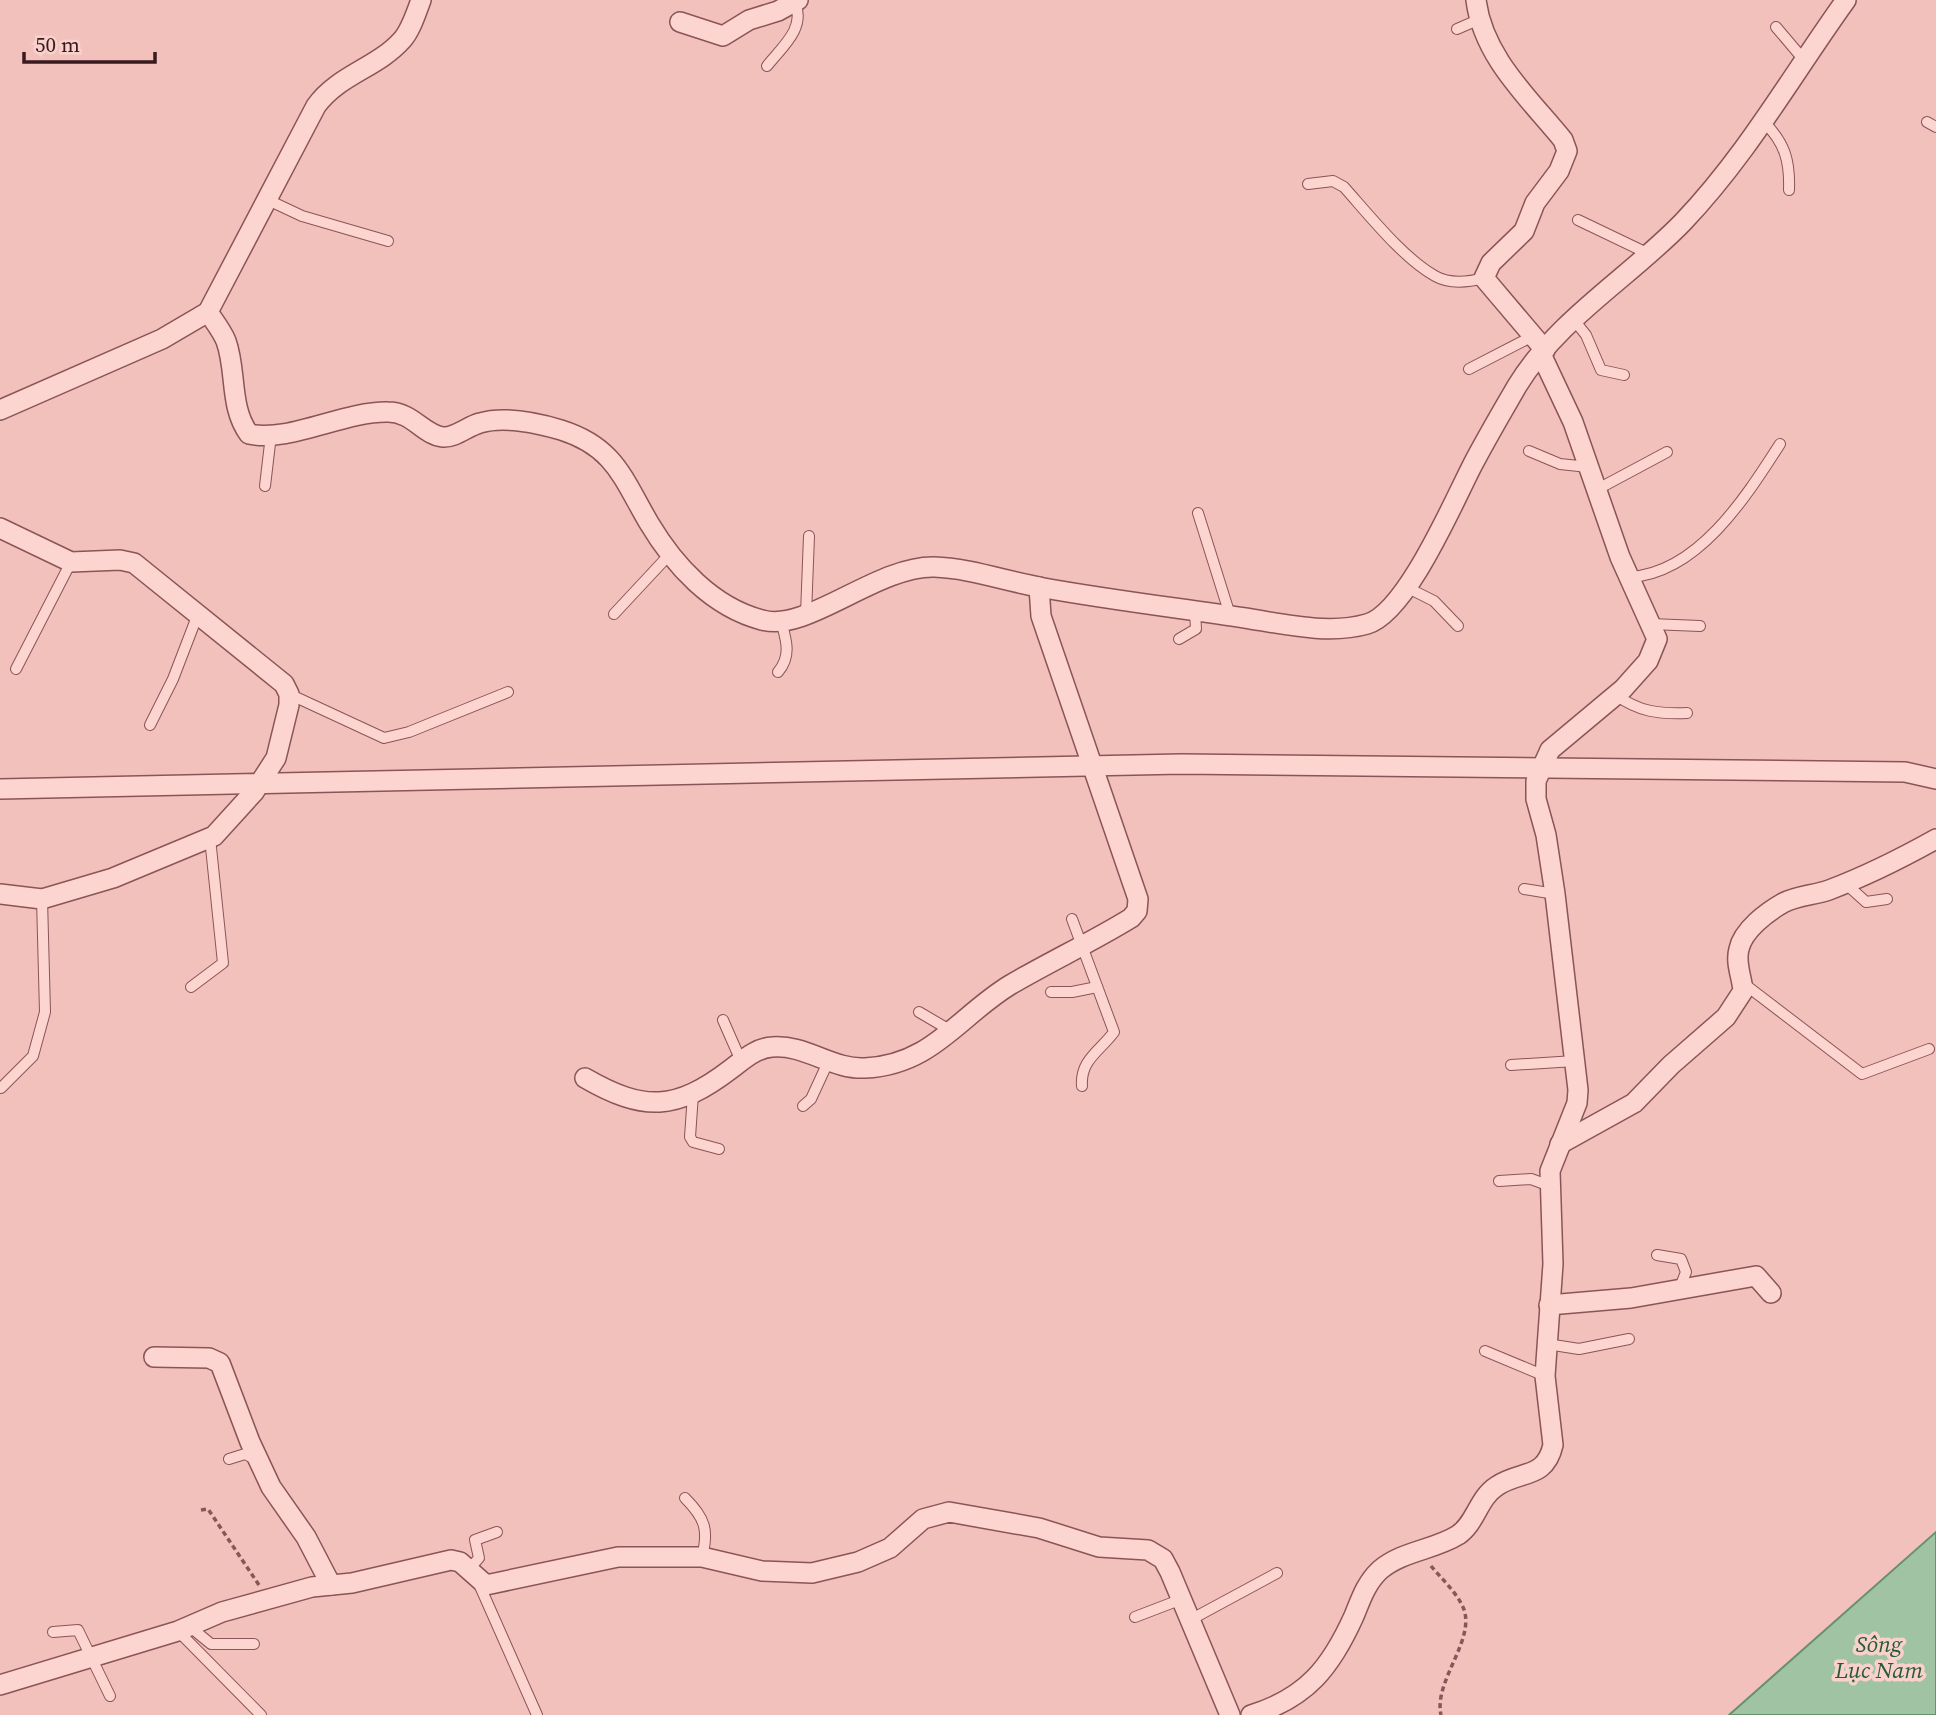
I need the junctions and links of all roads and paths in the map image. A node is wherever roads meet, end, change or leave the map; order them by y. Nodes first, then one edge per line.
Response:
1 (421, 0) edge
2 (1846, 0) edge
3 (796, 1) edge
4 (1478, 10) edge
5 (680, 23) dead end
6 (1776, 27) dead end
7 (1457, 29) dead end
8 (1804, 61) junction
9 (767, 66) dead end
10 (1764, 122) junction
11 (1308, 184) dead end
12 (1789, 190) dead end
13 (268, 200) junction
14 (1578, 220) dead end
15 (388, 241) dead end
16 (1650, 255) junction
17 (1484, 278) junction
18 (208, 312) junction
19 (1574, 320) junction
20 (1540, 347) junction
21 (1469, 369) dead end
22 (1624, 375) dead end
23 (0, 410) edge
24 (271, 435) junction
25 (1780, 444) dead end
26 (1529, 452) dead end
27 (1667, 452) dead end
28 (1588, 467) junction
29 (265, 485) dead end
30 (1596, 490) junction
31 (1198, 513) dead end
32 (0, 528) edge
33 (809, 536) dead end
34 (669, 555) junction
35 (71, 562) junction
36 (1630, 577) junction
37 (1039, 587) junction
38 (1406, 587) junction
39 (1195, 611) junction
40 (198, 614) junction
41 (614, 614) dead end
42 (806, 614) junction
43 (1230, 616) junction
44 (781, 621) junction
45 (1651, 624) junction
46 (1458, 626) dead end
47 (1700, 626) dead end
48 (1179, 639) dead end
49 (16, 668) dead end
50 (778, 672) dead end
51 (508, 692) dead end
52 (289, 694) junction
53 (1616, 695) junction
54 (1687, 713) dead end
55 (150, 725) dead end
56 (1094, 766) junction
57 (1541, 768) junction
58 (1936, 779) edge
59 (259, 785) junction
60 (0, 789) edge
61 (210, 838) junction
62 (1936, 839) edge
63 (1845, 883) junction
64 (1524, 889) dead end
65 (0, 894) edge
66 (1555, 894) junction
67 (42, 899) junction
68 (1886, 899) dead end
69 (1073, 919) dead end
70 (1082, 949) junction
71 (1742, 982) junction
72 (191, 986) dead end
73 (1097, 987) junction
74 (1051, 992) dead end
75 (919, 1012) dead end
76 (723, 1020) dead end
77 (953, 1033) junction
78 (1929, 1049) dead end
79 (829, 1060) junction
80 (741, 1061) junction
81 (1576, 1062) junction
82 (1511, 1065) dead end
83 (585, 1078) dead end
84 (1082, 1086) dead end
85 (1, 1088) edge
86 (693, 1094) junction
87 (803, 1106) dead end
88 (1560, 1144) junction
89 (719, 1149) dead end
90 (1499, 1181) dead end
91 (1550, 1186) junction
92 (1657, 1255) dead end
93 (1679, 1290) junction
94 (1771, 1293) dead end
95 (1549, 1305) junction
96 (1629, 1339) dead end
97 (1547, 1344) junction
98 (1485, 1351) dead end
99 (154, 1357) dead end
100 (1545, 1376) junction
101 (229, 1459) dead end
102 (259, 1461) junction
103 (685, 1498) dead end
104 (201, 1510) dead end
105 (497, 1532) dead end
106 (1420, 1550) junction
107 (702, 1557) junction
108 (1277, 1573) dead end
109 (474, 1574) junction
110 (331, 1585) junction
111 (271, 1599) junction
112 (1182, 1600) junction
113 (1135, 1618) dead end
114 (1191, 1620) junction
115 (183, 1629) junction
116 (53, 1632) dead end
117 (254, 1644) dead end
118 (93, 1657) junction
119 (0, 1685) edge
120 (110, 1696) dead end
121 (261, 1715) edge
122 (537, 1715) edge
123 (1230, 1715) edge
124 (1251, 1715) edge
125 (1441, 1715) edge

1 - 13 street
2 - 8 street
3 - 5 street
3 - 9 lane
4 - 7 lane
4 - 17 street
6 - 8 lane
8 - 10 street
10 - 12 lane
10 - 16 street
11 - 17 lane
13 - 15 lane
13 - 18 street
14 - 16 lane
16 - 19 street
17 - 20 street
18 - 23 street
18 - 24 street
19 - 20 street
19 - 22 lane
20 - 21 lane
20 - 28 street
20 - 38 street
24 - 29 lane
24 - 34 street
25 - 36 lane
26 - 28 lane
27 - 30 lane
28 - 30 street
30 - 36 street
31 - 43 lane
32 - 35 street
33 - 42 lane
34 - 41 lane
34 - 44 street
35 - 40 street
35 - 49 lane
36 - 45 street
37 - 39 street
37 - 42 street
37 - 56 street
38 - 43 street
38 - 46 lane
39 - 43 street
39 - 48 lane
40 - 52 street
40 - 55 lane
42 - 44 street
44 - 50 lane
45 - 47 lane
45 - 53 street
51 - 52 lane
52 - 59 street
53 - 54 lane
53 - 57 street
56 - 57 street
56 - 59 street
56 - 70 street
57 - 58 street
57 - 66 street
59 - 60 street
59 - 61 street
61 - 67 street
61 - 72 lane
62 - 63 street
63 - 68 lane
63 - 71 street
64 - 66 lane
65 - 67 street
66 - 81 street
67 - 85 lane
69 - 70 lane
70 - 73 lane
70 - 77 street
71 - 78 lane
71 - 88 street
73 - 74 lane
73 - 84 lane
75 - 77 lane
76 - 80 lane
77 - 79 street
79 - 80 street
79 - 87 lane
80 - 86 street
81 - 82 lane
81 - 88 street
83 - 86 street
86 - 89 lane
88 - 91 street
90 - 91 lane
91 - 95 street
92 - 93 lane
93 - 94 street
93 - 95 street
95 - 97 street
96 - 97 lane
97 - 100 street
98 - 100 lane
99 - 102 street
100 - 106 street
101 - 102 lane
102 - 110 street
103 - 107 lane
104 - 111 path
105 - 109 lane
106 - 124 street
106 - 125 path
107 - 109 street
107 - 112 street
108 - 114 lane
109 - 110 street
109 - 122 lane
110 - 111 street
111 - 115 street
112 - 113 lane
112 - 114 street
114 - 123 street
115 - 117 lane
115 - 118 street
115 - 121 lane
116 - 118 lane
118 - 119 street
118 - 120 lane

